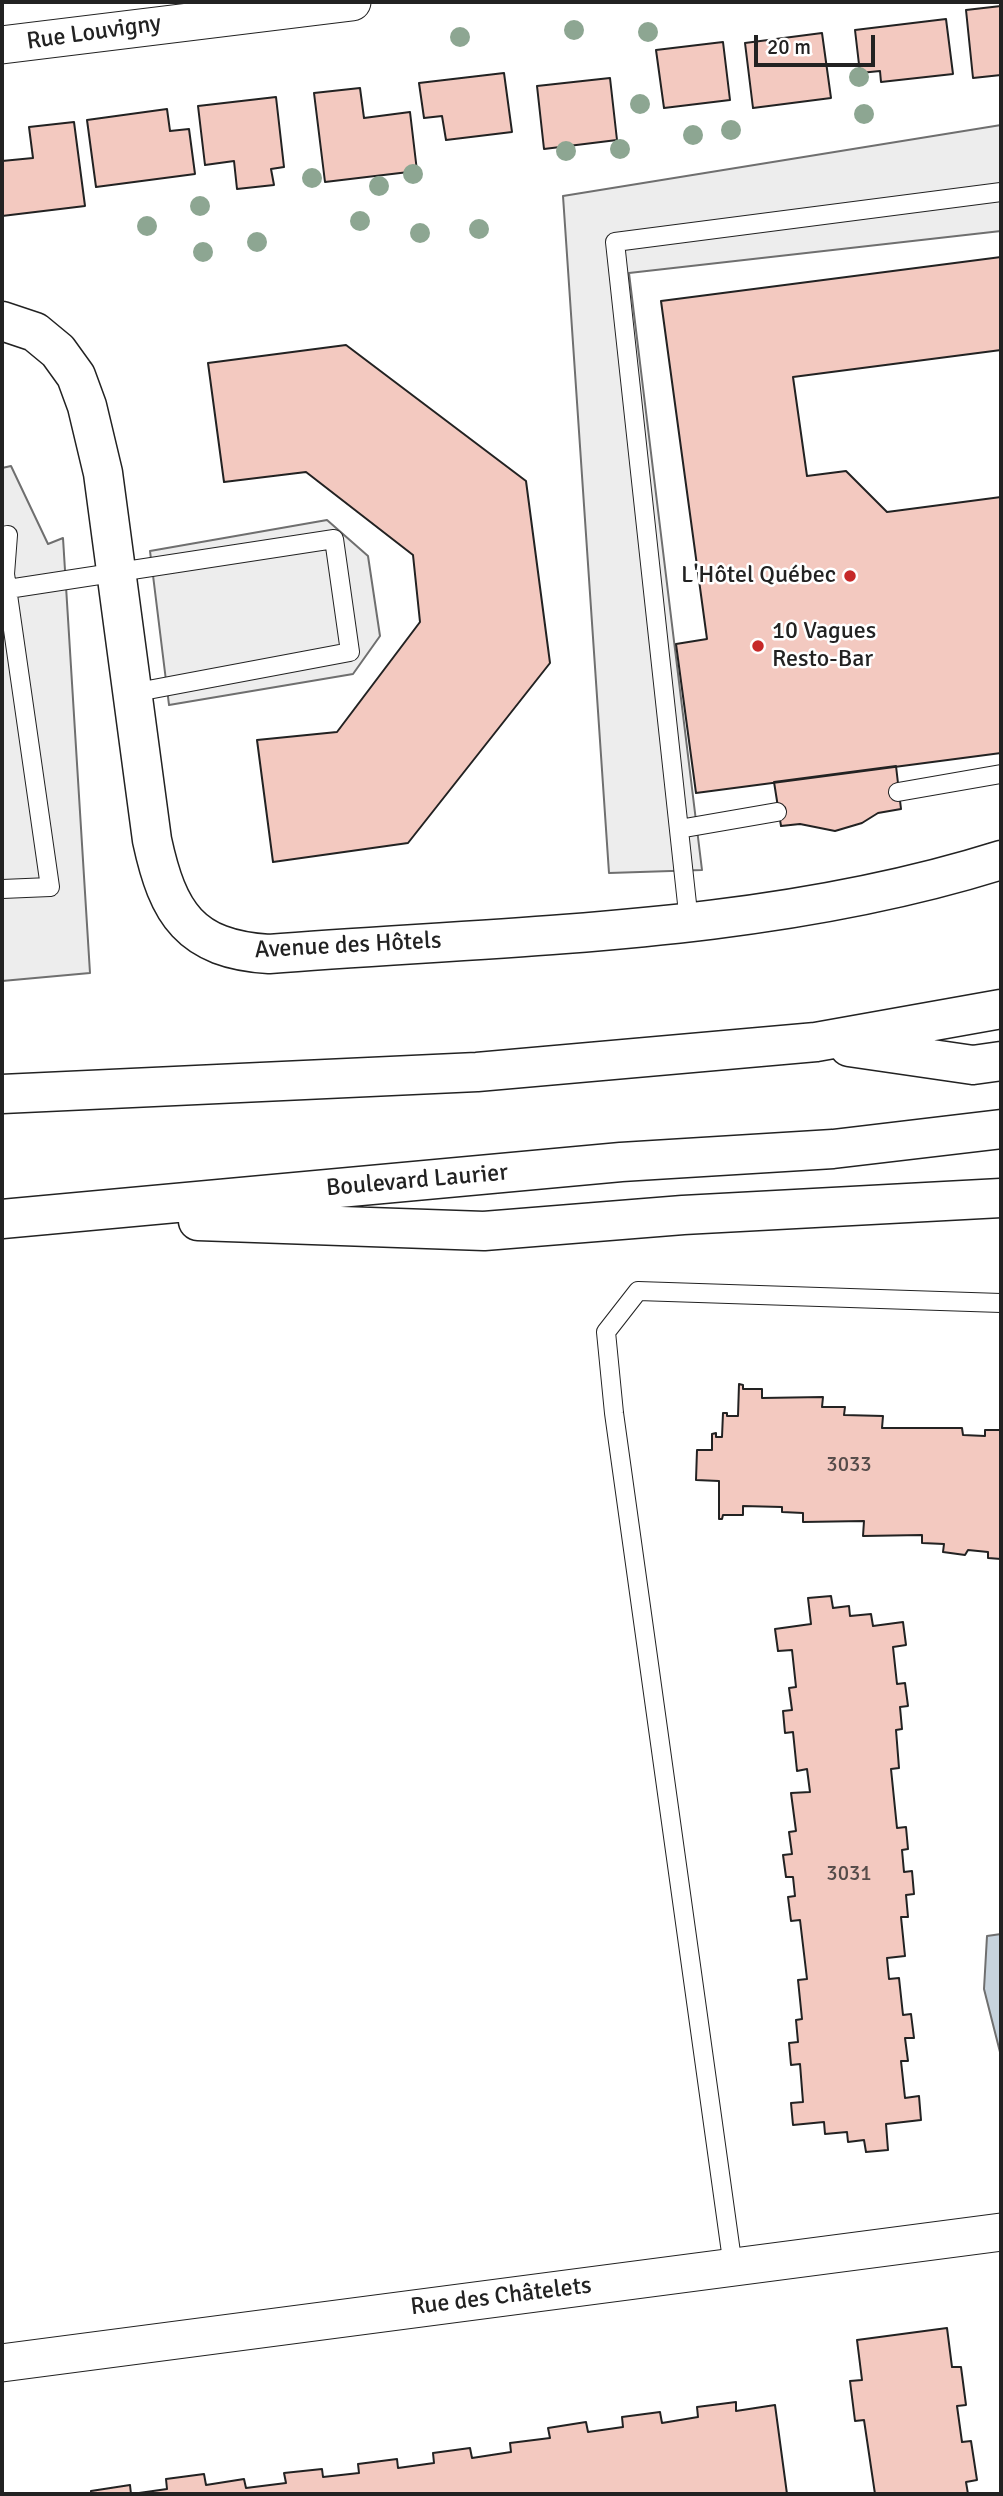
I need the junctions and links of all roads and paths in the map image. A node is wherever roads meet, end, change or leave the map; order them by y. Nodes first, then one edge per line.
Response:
1 (352, 2) edge
2 (2, 45) edge
3 (1001, 192) edge
4 (2, 321) edge
5 (2, 536) edge
6 (116, 571) junction
7 (8, 589) junction
8 (9, 635) edge
9 (132, 693) junction
10 (1001, 774) edge
11 (898, 792) dead end
12 (777, 812) dead end
13 (678, 829) junction
14 (1001, 860) edge
15 (2, 889) edge
16 (689, 922) junction
17 (1001, 1009) edge
18 (816, 1042) junction
19 (1001, 1061) edge
20 (2, 1094) edge
21 (1001, 1129) edge
22 (1001, 1147) edge
23 (833, 1149) junction
24 (1001, 1198) edge
25 (18, 1217) edge
26 (1001, 1303) edge
27 (1001, 2232) edge
28 (733, 2267) junction
29 (2, 2362) edge

1 - 2 street, Rue Louvigny
3 - 13 lane
4 - 6 main road, Avenue des Hôtels
5 - 7 lane
6 - 7 lane
6 - 9 main road, Avenue des Hôtels
6 - 9 lane
7 - 8 lane
8 - 15 lane
9 - 16 main road, Avenue des Hôtels
10 - 11 lane
12 - 13 lane
13 - 16 lane
14 - 16 main road, Avenue des Hôtels
17 - 18 main road
18 - 19 main road
18 - 20 main road
21 - 23 main road
22 - 23 main road
23 - 25 main road, Boulevard Laurier
24 - 25 main road
26 - 28 lane
27 - 28 street, Rue des Châtelets
28 - 29 street, Rue des Châtelets

